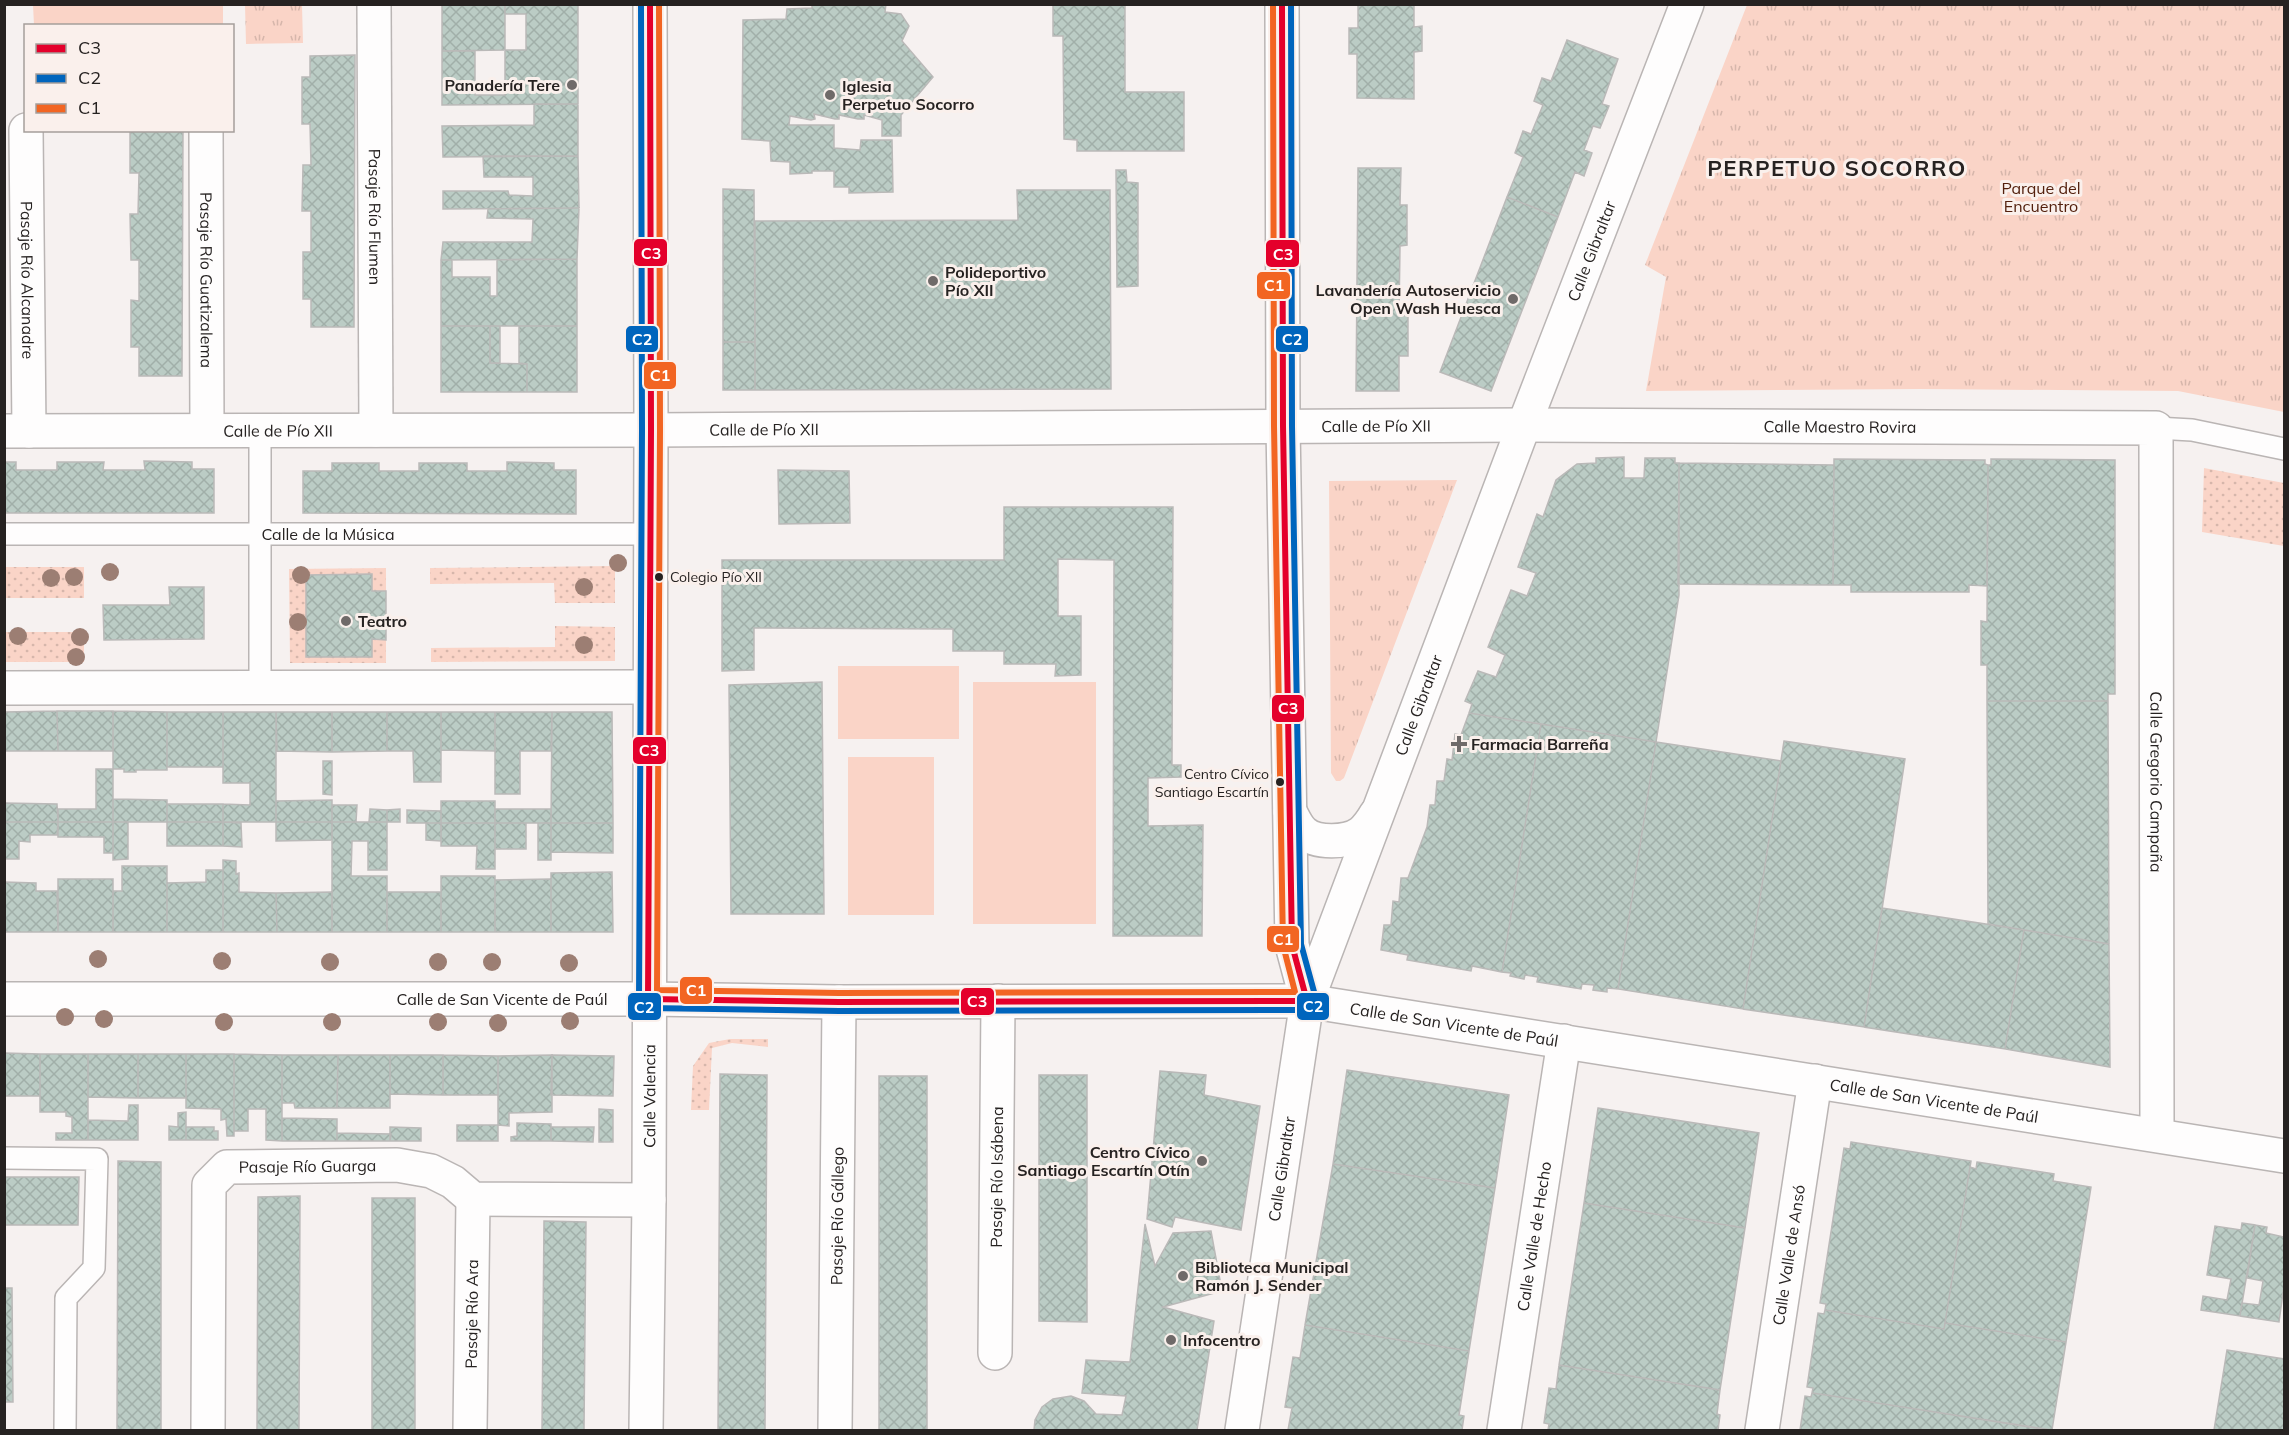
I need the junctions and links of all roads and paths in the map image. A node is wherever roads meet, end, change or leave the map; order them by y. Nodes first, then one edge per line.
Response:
1 (374, 4) edge
2 (650, 4) edge
3 (1282, 4) edge
4 (1687, 4) edge
5 (26, 132) edge
6 (206, 132) edge
7 (1524, 425) junction
8 (1283, 426) junction
9 (2156, 428) junction
10 (207, 430) junction
11 (260, 430) junction
12 (376, 430) junction
13 (651, 430) junction
14 (17, 431) edge
15 (2284, 449) edge
16 (4, 534) edge
17 (260, 534) junction
18 (650, 534) junction
19 (650, 687) junction
20 (4, 688) edge
21 (260, 688) junction
22 (1378, 811) junction
23 (1290, 812) junction
24 (4, 999) edge
25 (648, 999) junction
26 (998, 1001) junction
27 (1307, 1001) junction
28 (838, 1002) junction
29 (1564, 1041) junction
30 (1815, 1081) junction
31 (2157, 1135) junction
32 (2284, 1156) edge
33 (4, 1158) edge
34 (473, 1199) junction
35 (649, 1200) junction
36 (995, 1353) dead end
37 (65, 1431) edge
38 (208, 1431) edge
39 (470, 1431) edge
40 (646, 1431) edge
41 (835, 1431) edge
42 (1242, 1431) edge
43 (1504, 1431) edge
44 (1762, 1431) edge

1 - 12 street, Pasaje Río Flumen
2 - 13 street, Calle Valencia
3 - 8 street
4 - 7 street, Calle Gibraltar
5 - 14 street, Pasaje Río Alcanadre
6 - 10 street, Pasaje Río Guatizalema
7 - 8 street, Calle de Pío XII
7 - 9 street, Calle Maestro Rovira
7 - 22 street, Calle Gibraltar
8 - 13 street, Calle de Pío XII
8 - 23 street
9 - 15 lane
9 - 31 street, Calle Gregorio Campaña
10 - 11 street, Calle de Pío XII
10 - 14 street, Calle de Pío XII
11 - 12 street, Calle de Pío XII
11 - 17 lane
12 - 13 street, Calle de Pío XII
13 - 18 street, Calle Valencia
16 - 17 lane, Calle de la Música
17 - 18 lane, Calle de la Música
17 - 21 lane
18 - 19 street, Calle Valencia
19 - 21 street
19 - 25 street, Calle Valencia
20 - 21 street
22 - 23 street
22 - 27 street, Calle Gibraltar
23 - 27 street
24 - 25 street, Calle de San Vicente de Paúl
25 - 28 street, Calle de San Vicente de Paúl
25 - 35 street, Calle Valencia
26 - 27 street, Calle de San Vicente de Paúl
26 - 28 street, Calle de San Vicente de Paúl
26 - 36 street, Pasaje Río Isábena
27 - 29 street, Calle de San Vicente de Paúl
27 - 42 street, Calle Gibraltar
28 - 41 street, Pasaje Río Gállego
29 - 30 street, Calle de San Vicente de Paúl
29 - 43 street, Calle Valle de Hecho
30 - 31 street, Calle de San Vicente de Paúl
30 - 44 street, Calle Valle de Ansó
31 - 32 street, Calle de San Vicente de Paúl
33 - 37 lane
34 - 35 street
34 - 38 street, Pasaje Río Guarga
34 - 39 street, Pasaje Río Ara
35 - 40 street, Calle Valencia

